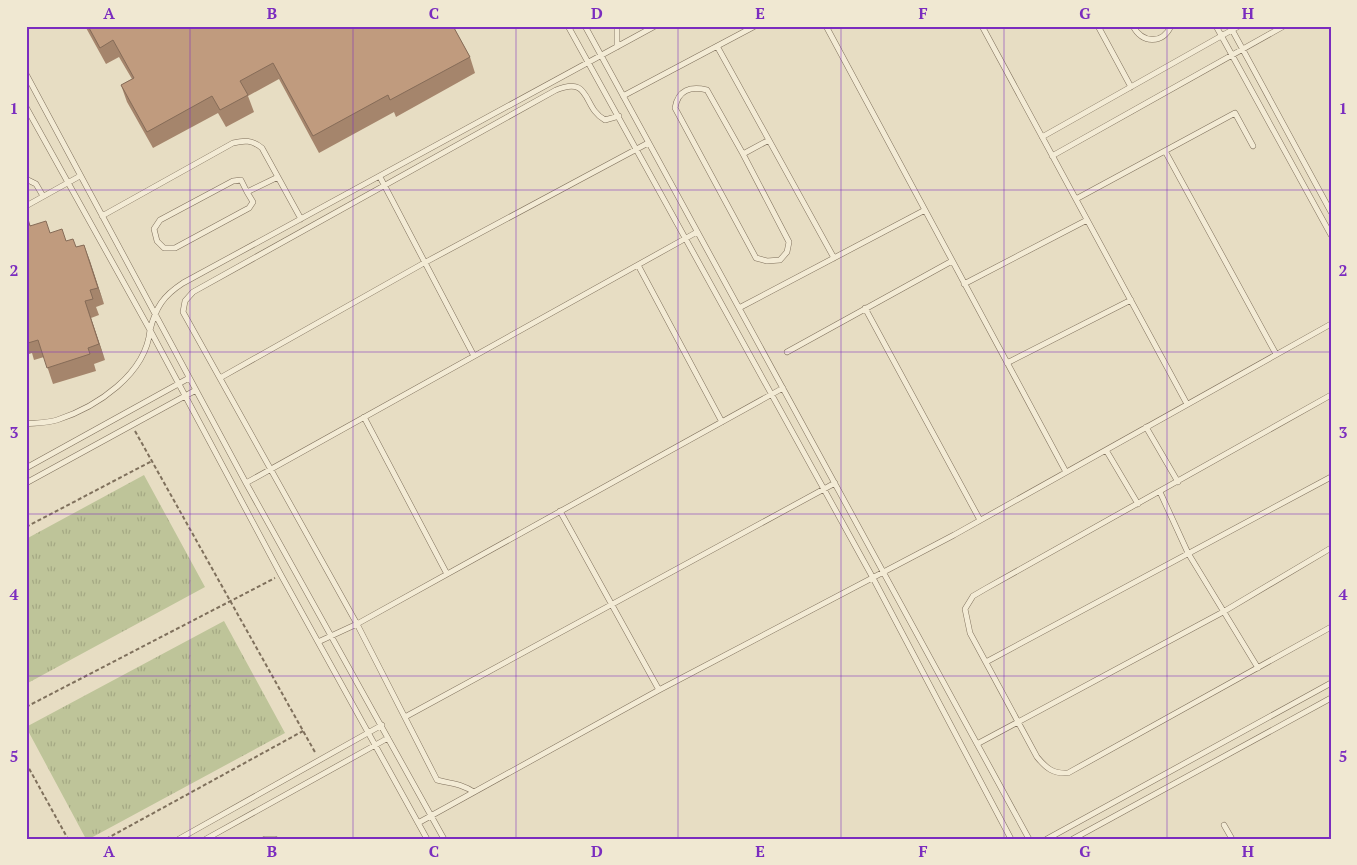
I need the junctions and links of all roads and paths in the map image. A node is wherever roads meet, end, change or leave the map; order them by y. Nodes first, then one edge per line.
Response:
1 (568, 26) edge
2 (585, 26) edge
3 (617, 26) edge
4 (655, 26) edge
5 (755, 26) edge
6 (826, 26) edge
7 (982, 26) edge
8 (1098, 26) edge
9 (1133, 26) edge
10 (1171, 26) edge
11 (1216, 26) edge
12 (1239, 26) edge
13 (1284, 26) edge
14 (1231, 28) edge
15 (1221, 36) junction
16 (718, 46) junction
17 (617, 47) junction
18 (1240, 49) junction
19 (1232, 54) junction
20 (602, 56) junction
21 (588, 63) junction
22 (26, 74) edge
23 (1131, 87) junction
24 (623, 96) junction
25 (26, 107) edge
26 (619, 116) junction
27 (1042, 137) junction
28 (769, 140) junction
29 (648, 143) junction
30 (1253, 146) dead end
31 (637, 148) junction
32 (1165, 151) junction
33 (743, 154) junction
34 (1052, 156) junction
35 (80, 176) junction
36 (278, 177) junction
37 (380, 177) junction
38 (26, 180) edge
39 (68, 182) junction
40 (383, 187) junction
41 (247, 192) junction
42 (44, 196) junction
43 (1076, 199) junction
44 (26, 206) edge
45 (925, 210) junction
46 (1331, 212) edge
47 (102, 216) junction
48 (301, 220) junction
49 (1087, 220) junction
50 (697, 232) junction
51 (1331, 235) edge
52 (686, 238) junction
53 (834, 258) junction
54 (952, 261) junction
55 (424, 263) junction
56 (638, 265) junction
57 (132, 274) junction
58 (121, 277) junction
59 (964, 284) junction
60 (1131, 300) junction
61 (739, 308) junction
62 (865, 308) junction
63 (155, 310) junction
64 (1331, 324) edge
65 (150, 330) junction
66 (787, 352) dead end
67 (1276, 354) junction
68 (474, 356) junction
69 (1007, 363) junction
70 (189, 378) junction
71 (220, 378) junction
72 (179, 385) junction
73 (782, 388) junction
74 (196, 390) junction
75 (772, 394) junction
76 (1331, 395) edge
77 (186, 396) junction
78 (1187, 404) junction
79 (364, 417) junction
80 (722, 422) junction
81 (26, 424) edge
82 (132, 425) junction
83 (1146, 427) junction
84 (1106, 450) junction
85 (152, 461) junction
86 (26, 468) edge
87 (271, 469) junction
88 (1066, 472) junction
89 (1331, 477) edge
90 (1178, 482) junction
91 (26, 483) edge
92 (246, 483) junction
93 (835, 484) junction
94 (824, 489) junction
95 (1160, 492) junction
96 (1138, 504) junction
97 (560, 511) junction
98 (980, 520) junction
99 (26, 527) edge
100 (1331, 548) edge
101 (1188, 553) junction
102 (884, 572) junction
103 (447, 574) junction
104 (281, 575) junction
105 (873, 578) junction
106 (230, 601) junction
107 (612, 606) junction
108 (1222, 612) junction
109 (357, 624) junction
110 (1331, 627) edge
111 (331, 635) junction
112 (318, 642) junction
113 (986, 662) junction
114 (1258, 668) junction
115 (1331, 683) edge
116 (659, 690) junction
117 (1331, 698) edge
118 (26, 707) edge
119 (405, 717) junction
120 (1018, 721) junction
121 (382, 725) junction
122 (303, 731) junction
123 (369, 733) junction
124 (388, 738) junction
125 (977, 744) junction
126 (375, 745) junction
127 (319, 760) junction
128 (26, 762) edge
129 (474, 792) junction
130 (432, 817) junction
131 (418, 823) junction
132 (1224, 825) dead end
133 (68, 839) edge
134 (106, 839) edge
135 (179, 839) edge
136 (206, 839) edge
137 (266, 839) edge
138 (274, 839) edge
139 (427, 839) edge
140 (444, 839) edge
141 (1011, 839) edge
142 (1029, 839) edge
143 (1048, 839) edge
144 (1073, 839) edge
145 (1232, 839) edge

1 - 21 lane
2 - 20 lane
3 - 17 lane
4 - 17 lane
5 - 16 lane
6 - 45 lane
7 - 27 lane
8 - 23 lane
9 - 10 lane
11 - 15 lane
12 - 14 lane
13 - 18 lane
14 - 15 lane
14 - 18 lane
15 - 19 lane
15 - 23 lane
16 - 24 lane
16 - 28 lane
17 - 20 lane
18 - 19 lane
18 - 46 lane
19 - 34 lane
19 - 51 lane
20 - 21 lane
20 - 24 lane
21 - 26 lane
21 - 37 lane
22 - 35 lane
23 - 27 lane
24 - 29 lane
25 - 39 lane
26 - 31 lane
26 - 40 lane
27 - 34 lane
28 - 33 lane
28 - 53 lane
29 - 31 lane
29 - 50 lane
30 - 32 lane
31 - 52 lane
31 - 55 lane
32 - 43 lane
32 - 67 lane
33 - 33 lane
34 - 43 lane
35 - 39 lane
35 - 47 lane
36 - 41 lane
36 - 47 lane
36 - 48 lane
37 - 40 lane
37 - 48 lane
38 - 42 lane
39 - 42 lane
39 - 58 lane
40 - 55 lane
40 - 71 lane
41 - 41 lane
42 - 44 lane
43 - 49 lane
45 - 53 lane
45 - 54 lane
47 - 57 lane
48 - 63 lane
49 - 59 lane
49 - 60 lane
50 - 52 lane
50 - 61 lane
52 - 56 lane
52 - 75 lane
53 - 61 lane
54 - 59 lane
54 - 62 lane
55 - 68 lane
55 - 71 lane
56 - 68 lane
56 - 80 lane
57 - 58 lane
57 - 63 lane
58 - 65 lane
59 - 69 lane
60 - 69 lane
60 - 78 lane
61 - 73 lane
62 - 66 lane
62 - 98 lane
63 - 65 lane
63 - 70 lane
64 - 67 lane
65 - 72 lane
65 - 81 lane
67 - 78 lane
68 - 79 lane
69 - 88 lane
70 - 72 lane
70 - 74 lane
71 - 87 lane
72 - 77 lane
72 - 86 lane
73 - 75 lane
73 - 93 lane
74 - 77 lane
74 - 92 lane
75 - 80 lane
75 - 94 lane
76 - 90 lane
77 - 82 lane
77 - 104 lane
78 - 83 lane
79 - 87 lane
79 - 103 lane
80 - 97 lane
82 - 85 path
82 - 91 lane
83 - 84 lane
83 - 90 lane
84 - 88 lane
84 - 96 lane
85 - 99 path
85 - 106 path
87 - 92 lane
87 - 109 lane
88 - 98 lane
89 - 101 lane
90 - 95 lane
92 - 111 lane
93 - 94 lane
93 - 102 lane
94 - 105 lane
94 - 107 lane
95 - 96 lane
95 - 101 lane
96 - 113 lane
97 - 103 lane
97 - 107 lane
98 - 102 lane
100 - 108 lane
101 - 108 lane
101 - 113 lane
102 - 105 lane
102 - 125 lane
103 - 109 lane
104 - 106 path
104 - 112 lane
105 - 116 lane
105 - 141 lane
106 - 118 path
106 - 122 path
107 - 116 lane
107 - 119 lane
108 - 114 lane
108 - 120 lane
109 - 111 lane
109 - 119 lane
110 - 114 lane
111 - 112 lane
111 - 121 lane
112 - 123 lane
113 - 120 lane
114 - 120 lane
115 - 143 lane
116 - 129 lane
117 - 144 lane
119 - 129 lane
120 - 125 lane
121 - 123 lane
121 - 124 lane
122 - 127 path
122 - 134 path
123 - 126 lane
123 - 127 lane
124 - 126 lane
124 - 130 lane
125 - 142 lane
126 - 131 lane
126 - 136 lane
127 - 135 lane
128 - 133 path
129 - 130 lane
130 - 131 lane
130 - 140 lane
131 - 139 lane
132 - 145 lane
137 - 138 lane

